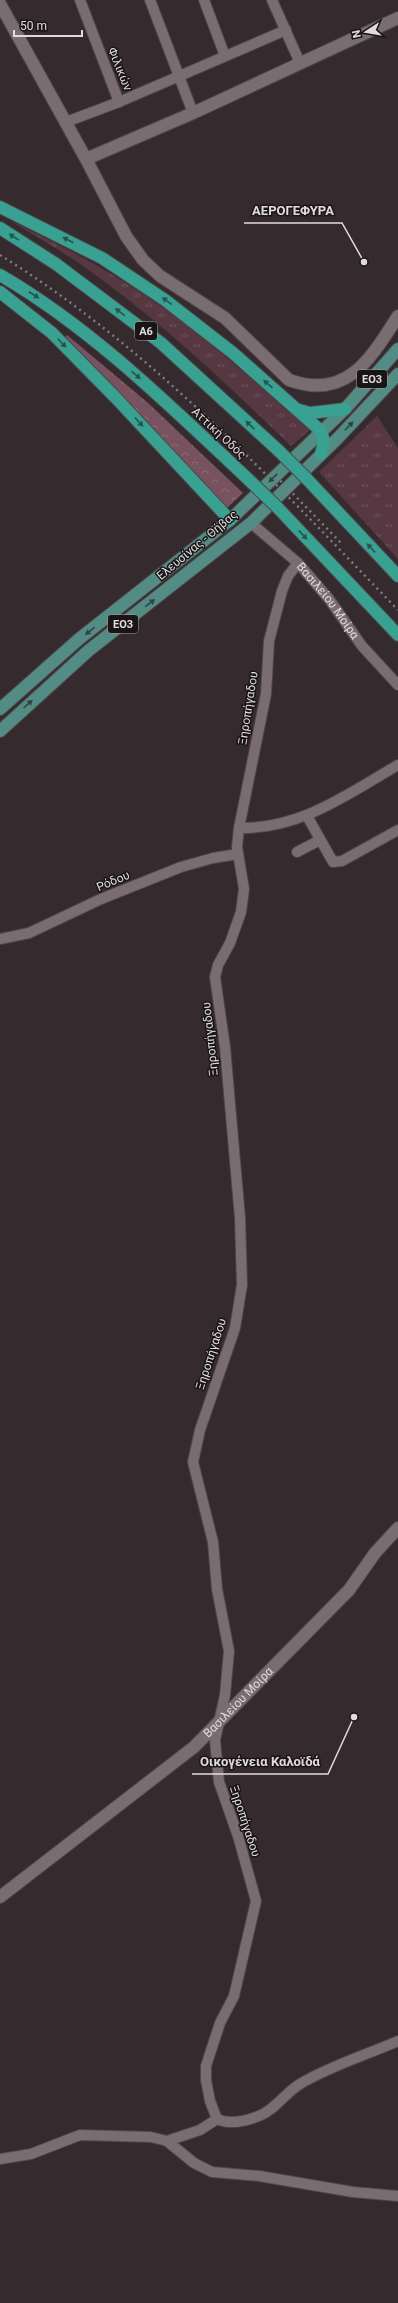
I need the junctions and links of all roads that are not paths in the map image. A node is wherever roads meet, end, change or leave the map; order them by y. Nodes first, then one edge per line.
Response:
1 (80, 0) edge
2 (150, 0) edge
3 (204, 0) edge
4 (272, 0) edge
5 (0, 4) edge
6 (398, 18) edge
7 (286, 30) junction
8 (225, 56) junction
9 (300, 64) junction
10 (178, 76) junction
11 (119, 102) junction
12 (193, 113) junction
13 (66, 122) junction
14 (86, 159) junction
15 (0, 206) edge
16 (0, 228) edge
17 (0, 275) edge
18 (0, 292) edge
19 (398, 316) edge
20 (398, 349) edge
21 (398, 374) edge
22 (297, 409) junction
23 (345, 409) junction
24 (321, 431) junction
25 (322, 454) junction
26 (230, 520) junction
27 (251, 523) junction
28 (298, 564) junction
29 (398, 576) edge
30 (398, 635) edge
31 (398, 685) edge
32 (0, 709) edge
33 (0, 731) edge
34 (398, 765) edge
35 (306, 816) junction
36 (239, 828) junction
37 (398, 830) edge
38 (320, 840) junction
39 (297, 852) dead end
40 (238, 854) junction
41 (0, 939) edge
42 (398, 1528) edge
43 (219, 1723) junction
44 (0, 1897) edge
45 (398, 2041) edge
46 (217, 2120) junction
47 (167, 2141) junction
48 (0, 2159) edge
49 (398, 2196) edge

1 - 11 street, Φιλικών
2 - 10 street
3 - 8 street
4 - 7 street
5 - 13 street
6 - 9 street
7 - 8 street
7 - 9 street
8 - 10 street
9 - 12 street
10 - 11 street
10 - 12 street
11 - 13 street
12 - 14 street
13 - 14 street
14 - 19 street
22 -> 15 highway
29 -> 16 highway, Α6, bridge
17 -> 30 highway, Αττική Οδός, bridge
18 -> 26 highway
20 - 23 main road, Ελευσίνας - Θήβας / ΕΟ3
25 -> 21 main road, Ελευσίνας - Θήβας / ΕΟ3
22 - 23 highway
22 - 24 highway
23 - 24 main road, Ελευσίνας - Θήβας / ΕΟ3
24 - 25 highway
24 -> 26 main road, Ελευσίνας - Θήβας / ΕΟ3
25 - 27 main road, Ελευσίνας - Θήβας / ΕΟ3
26 - 27 main road
26 -> 32 main road, Ελευσίνας - Θήβας / ΕΟ3
27 - 28 street, Βασιλείου Μοίρα
33 -> 27 main road, Ελευσίνας - Θήβας / ΕΟ3
28 - 31 street, Βασιλείου Μοίρα
28 - 36 street, Ξηροπήγαδου
34 - 35 street
35 - 36 street
35 - 38 street
36 - 40 street, Ξηροπήγαδου
37 - 38 street
38 - 39 street
40 - 41 street, Ρόδου
40 - 43 street, Ξηροπήγαδου
42 - 43 street, Βασιλείου Μοίρα
43 - 44 street, Βασιλείου Μοίρα
43 - 46 street, Ξηροπήγαδου
45 - 46 street
46 - 47 street
47 - 48 street
47 - 49 street

